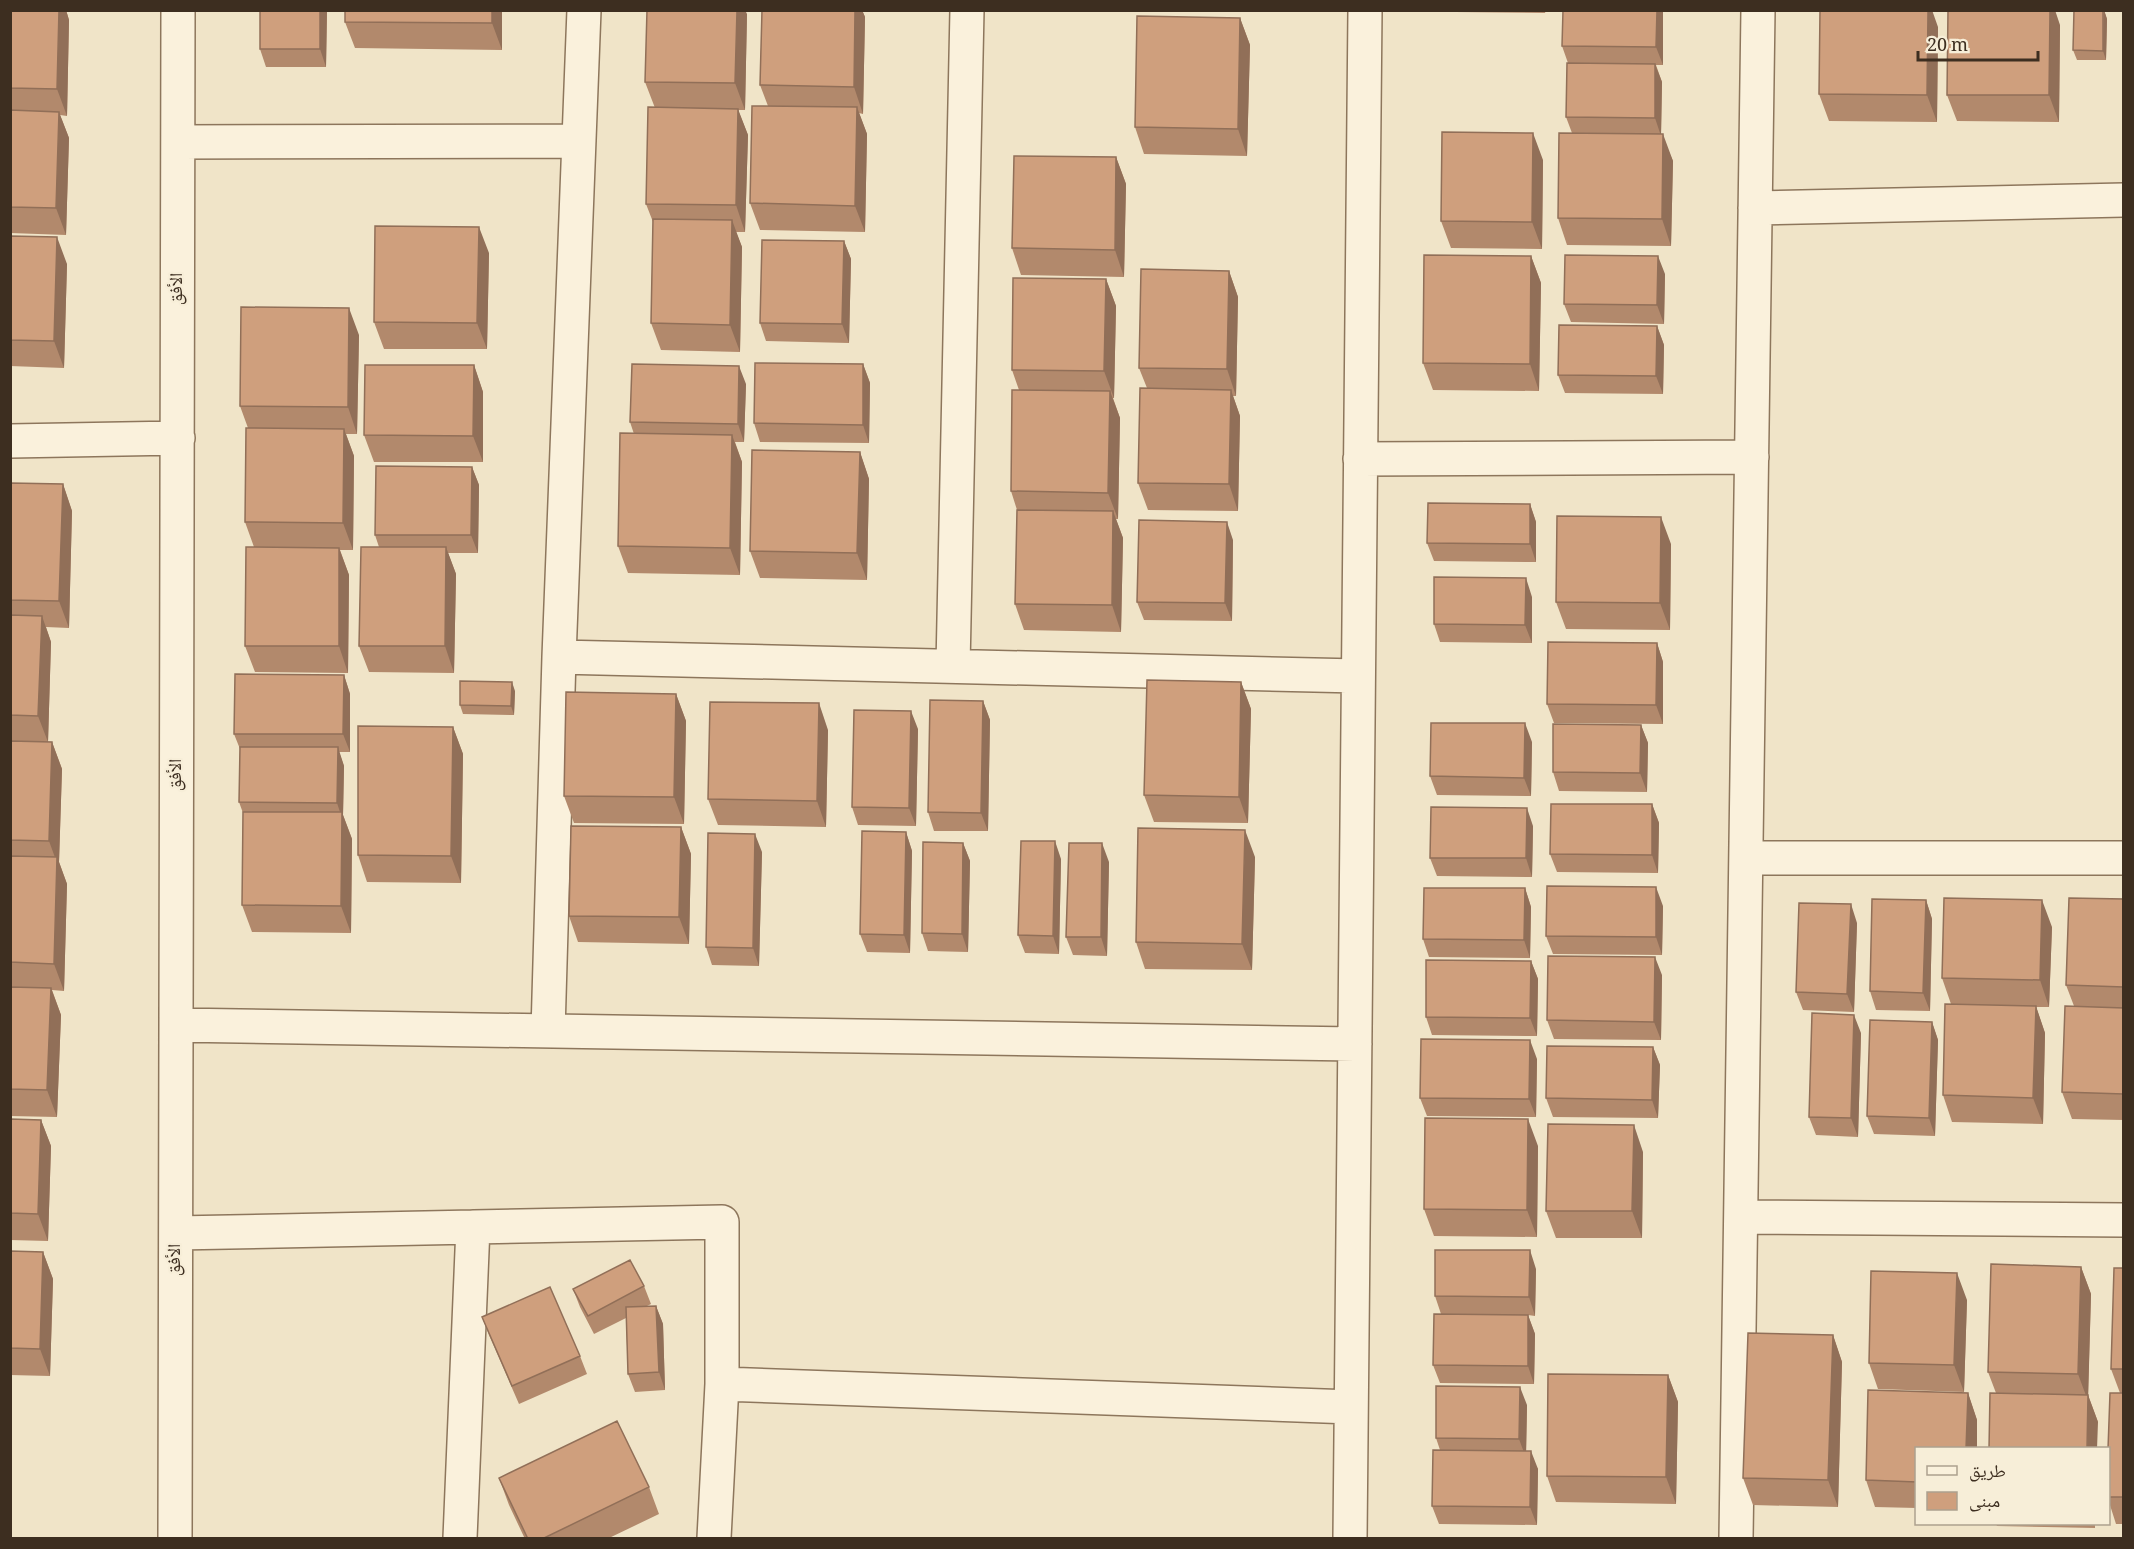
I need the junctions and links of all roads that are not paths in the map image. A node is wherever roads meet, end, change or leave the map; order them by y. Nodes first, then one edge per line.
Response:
1 (178, 10) edge
2 (584, 10) edge
3 (967, 10) edge
4 (1365, 10) edge
5 (1758, 10) edge
6 (579, 141) junction
7 (178, 142) junction
8 (2124, 200) edge
9 (1755, 208) junction
10 (178, 438) junction
11 (10, 441) edge
12 (1752, 457) junction
13 (1360, 459) junction
14 (559, 657) junction
15 (953, 666) junction
16 (1358, 676) junction
17 (1746, 858) junction
18 (2124, 858) edge
19 (176, 1025) junction
20 (548, 1031) junction
21 (1355, 1044) junction
22 (1741, 1217) junction
23 (2124, 1220) edge
24 (473, 1227) junction
25 (176, 1233) junction
26 (722, 1384) junction
27 (1351, 1407) junction
28 (175, 1539) edge
29 (460, 1539) edge
30 (714, 1539) edge
31 (1350, 1539) edge
32 (1736, 1539) edge

1 - 7 street, الأفق
2 - 6 street
3 - 15 street
4 - 13 street
5 - 9 street
6 - 7 street
6 - 14 street
7 - 10 street, الأفق
8 - 9 street
9 - 12 street
10 - 11 street
10 - 19 street, الأفق
12 - 13 street
12 - 17 street
13 - 16 street
14 - 15 street
14 - 20 street
15 - 16 street
16 - 21 street
17 - 18 street
17 - 22 street
19 - 20 street
19 - 25 street, الأفق
20 - 21 street
21 - 27 street
22 - 23 street
22 - 32 street
24 - 25 street
24 - 26 street
24 - 29 street
25 - 28 street, الأفق
26 - 27 street
26 - 30 street
27 - 31 street

